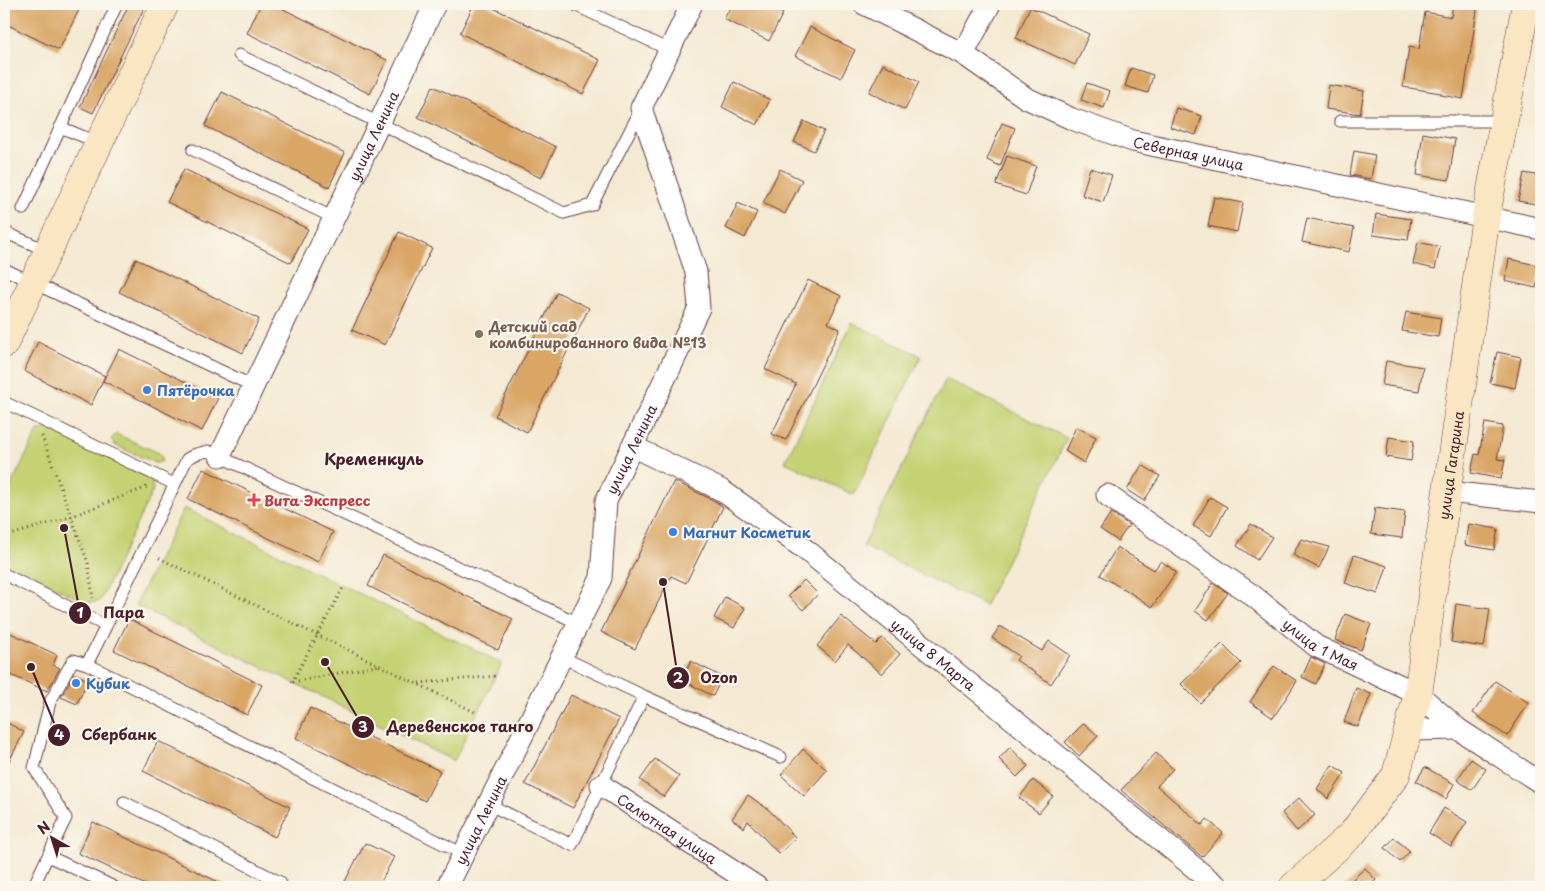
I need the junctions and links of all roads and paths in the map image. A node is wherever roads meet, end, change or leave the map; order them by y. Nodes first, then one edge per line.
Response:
1 (116, 4) edge
2 (165, 4) edge
3 (435, 4) edge
4 (573, 4) edge
5 (692, 4) edge
6 (864, 4) edge
7 (990, 4) edge
8 (1526, 4) edge
9 (669, 50) junction
10 (963, 54) junction
11 (239, 55) dead end
12 (641, 108) junction
13 (1340, 121) dead end
14 (1504, 121) junction
15 (379, 124) junction
16 (60, 127) junction
17 (99, 143) junction
18 (193, 150) dead end
19 (23, 209) dead end
20 (1486, 216) junction
21 (334, 218) junction
22 (1541, 228) edge
23 (4, 232) edge
24 (48, 251) junction
25 (4, 269) edge
26 (33, 283) junction
27 (4, 344) edge
28 (253, 386) junction
29 (4, 402) edge
30 (41, 433) dead end
31 (632, 446) junction
32 (220, 456) junction
33 (174, 484) junction
34 (149, 486) dead end
35 (1447, 492) junction
36 (1107, 495) dead end
37 (1541, 502) edge
38 (70, 517) junction
39 (4, 537) edge
40 (159, 558) dead end
41 (4, 574) edge
42 (344, 586) dead end
43 (92, 598) dead end
44 (578, 624) junction
45 (106, 626) junction
46 (317, 635) junction
47 (562, 657) junction
48 (87, 664) junction
49 (380, 665) junction
50 (496, 676) dead end
51 (418, 684) junction
52 (1418, 694) junction
53 (644, 696) junction
54 (478, 713) dead end
55 (1458, 729) junction
56 (1408, 730) junction
57 (781, 757) dead end
58 (1541, 783) edge
59 (601, 785) junction
60 (124, 802) dead end
61 (488, 804) junction
62 (463, 854) junction
63 (48, 856) junction
64 (33, 887) edge
65 (114, 887) edge
66 (277, 887) edge
67 (446, 887) edge
68 (757, 887) edge
69 (1218, 887) edge
70 (1294, 887) edge

1 - 16 lane
2 - 17 street
3 - 15 street, улица Ленина
4 - 9 lane
5 - 9 street
6 - 10 street, Северная улица
7 - 10 street
8 - 14 street, улица Гагарина
9 - 12 street
10 - 20 street, Северная улица
11 - 15 lane
12 - 15 lane
12 - 31 street, улица Ленина
13 - 14 lane
14 - 20 street, улица Гагарина
15 - 21 street, улица Ленина
16 - 17 lane
16 - 19 lane
17 - 24 street
18 - 21 lane
20 - 22 street, Северная улица
20 - 35 street, улица Гагарина
21 - 28 street, улица Ленина
23 - 24 lane
24 - 26 street
25 - 26 lane
26 - 27 street
26 - 28 lane
28 - 32 street, улица Ленина
29 - 33 lane
30 - 38 path
31 - 44 street, улица Ленина
31 - 69 street, улица 8 Марта
32 - 33 lane
32 - 44 lane
33 - 45 lane
34 - 38 path
35 - 37 street
35 - 52 street, улица Гагарина
36 - 52 street, улица 1 Мая
38 - 39 path
38 - 43 path
40 - 46 path
41 - 45 lane
42 - 46 path
44 - 47 street, улица Ленина
45 - 48 lane
46 - 49 path
46 - 49 path
47 - 53 lane
47 - 61 street, улица Ленина
48 - 62 lane
48 - 63 lane
49 - 51 path
50 - 51 path
51 - 54 path
52 - 55 street, улица 1 Мая
52 - 56 street, улица Гагарина
53 - 57 lane
53 - 59 lane
55 - 56 street
55 - 58 street, улица 1 Мая
56 - 70 street, улица Гагарина
59 - 61 lane
59 - 68 street, Салютная улица
60 - 66 lane
61 - 62 street, улица Ленина
62 - 67 street, улица Ленина
63 - 64 lane
63 - 65 lane

